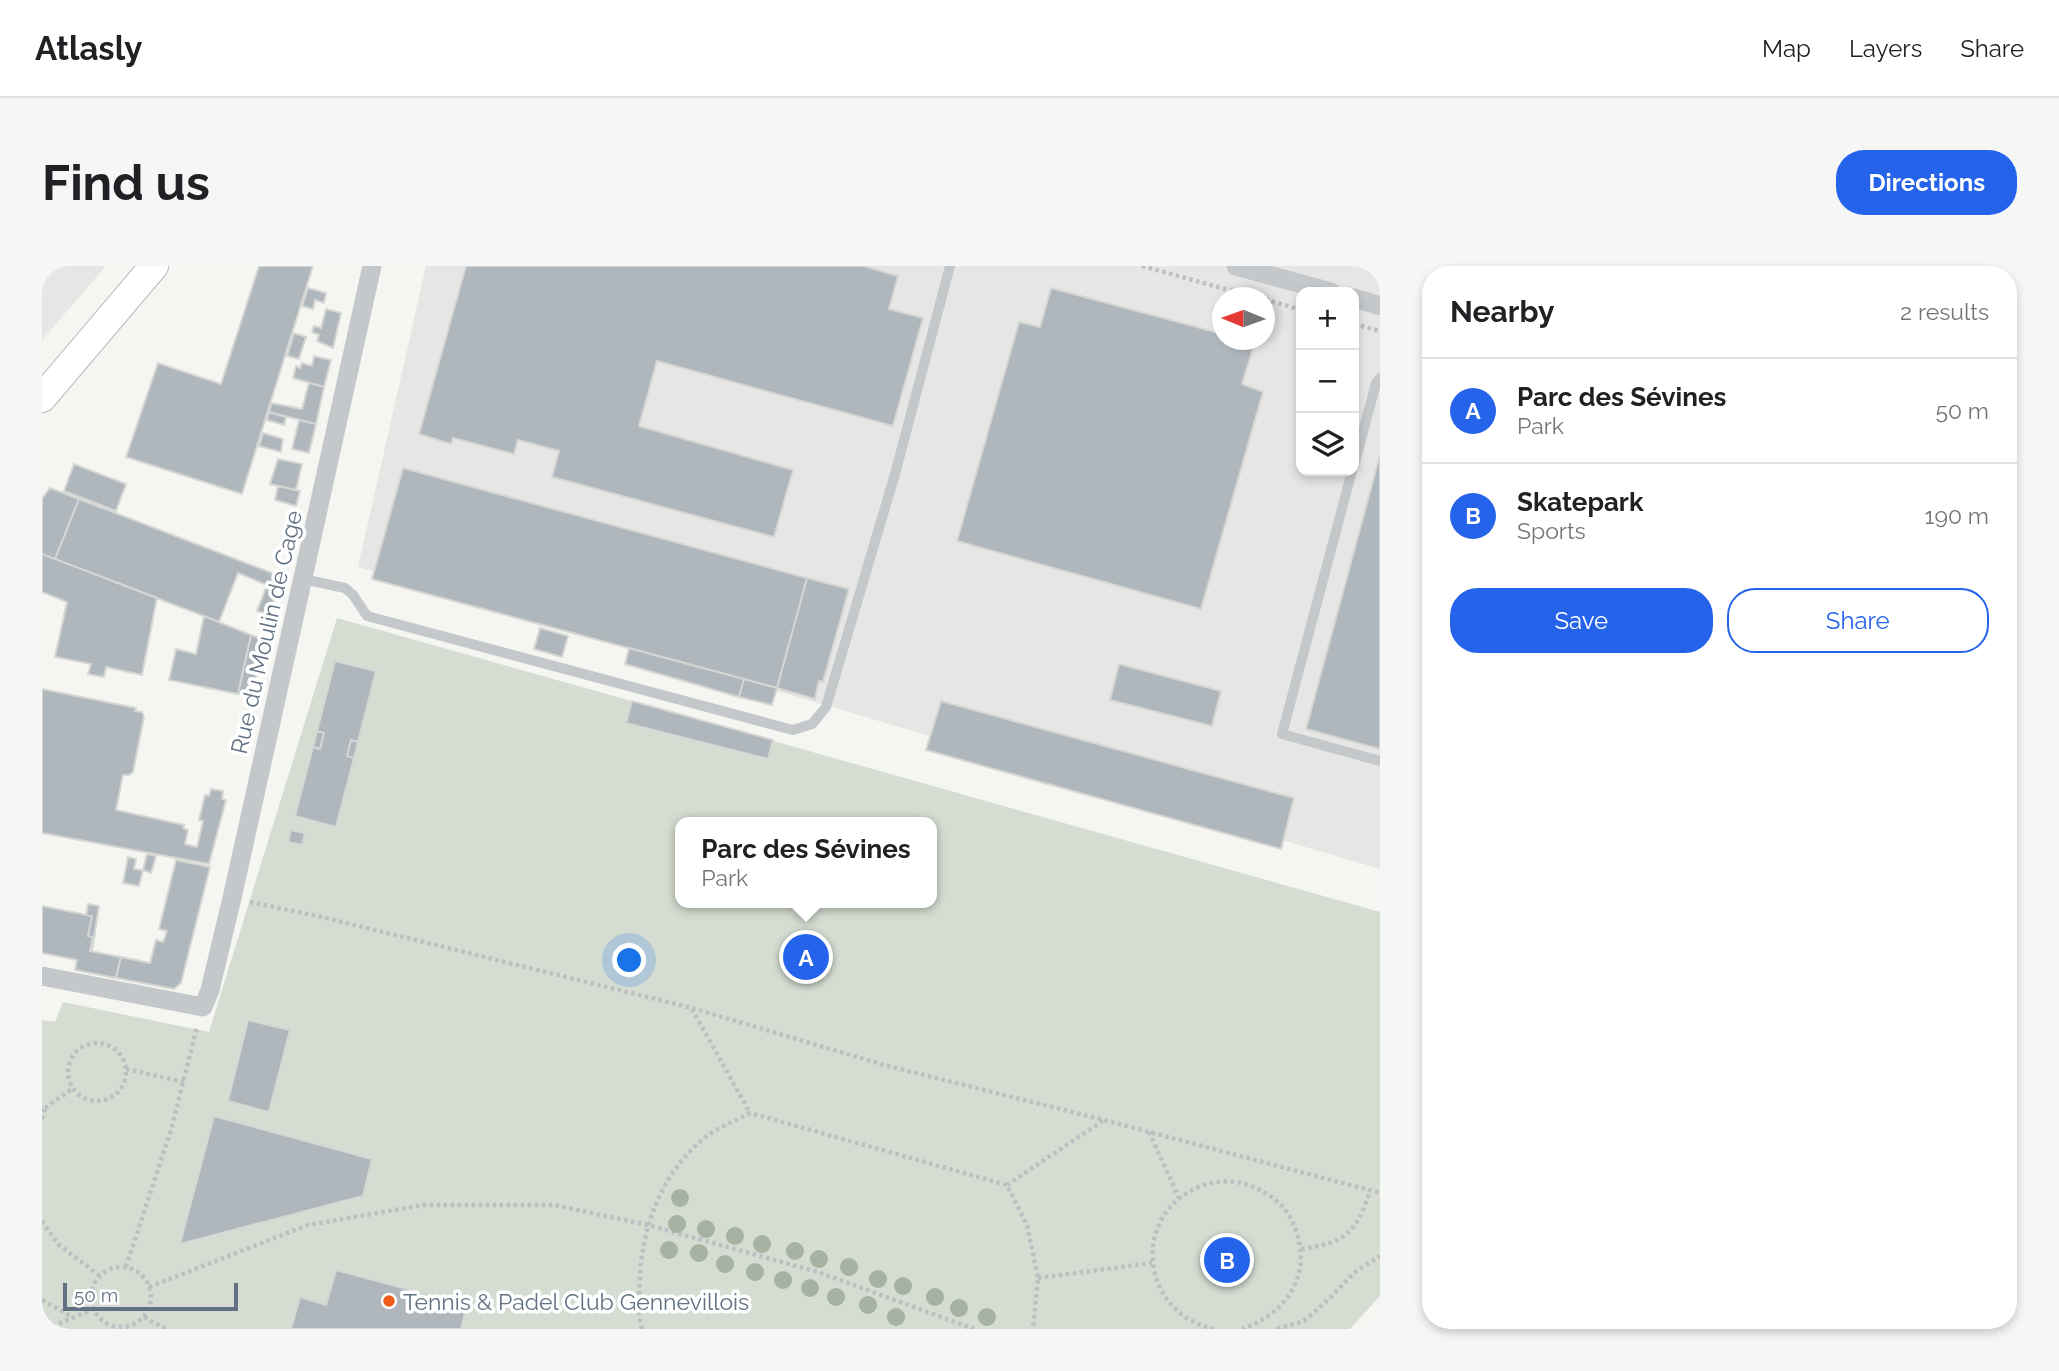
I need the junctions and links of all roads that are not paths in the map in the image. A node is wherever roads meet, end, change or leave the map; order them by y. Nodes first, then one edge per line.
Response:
1 (154, 266) edge
2 (372, 266) edge
3 (950, 266) edge
4 (1236, 266) edge
5 (1313, 287) edge
6 (1359, 300) edge
7 (1380, 306) edge
8 (1380, 378) edge
9 (42, 398) edge
10 (1359, 447) edge
11 (1351, 476) edge
12 (303, 579) junction
13 (1380, 761) edge
14 (42, 976) edge

1 - 9 main road
2 - 12 street, Rue du Moulin de Cage
3 - 12 lane
4 - 5 street
6 - 7 street
8 - 10 lane
11 - 13 lane
12 - 14 street, Rue du Moulin de Cage

